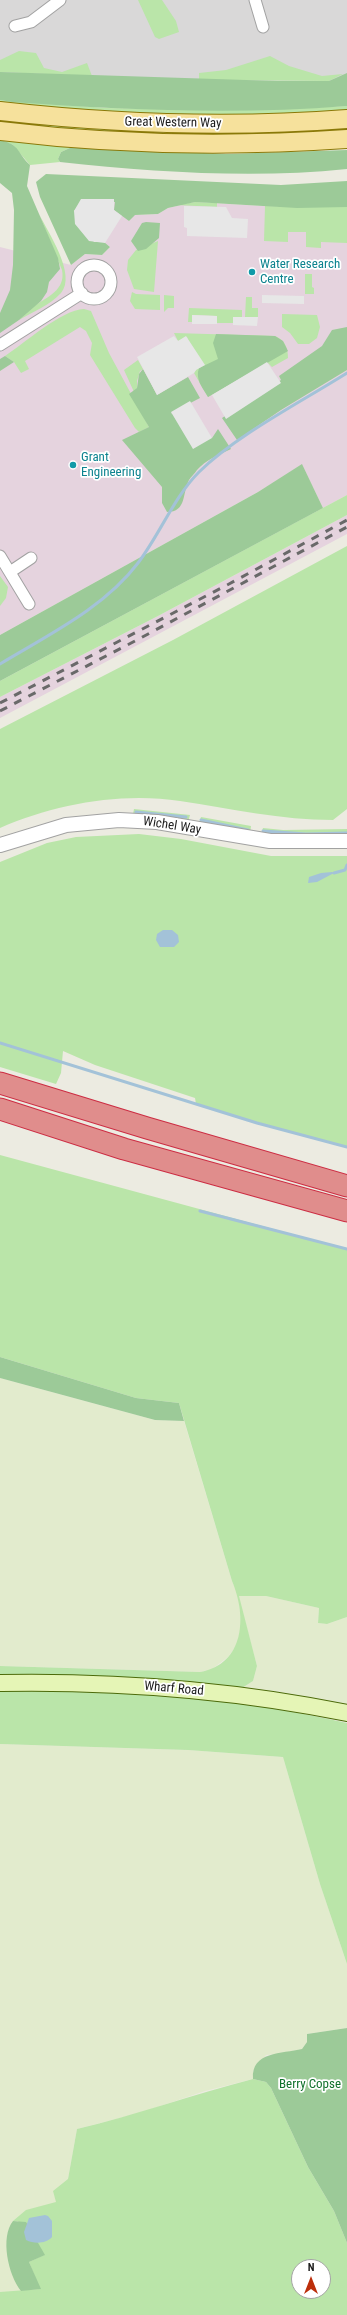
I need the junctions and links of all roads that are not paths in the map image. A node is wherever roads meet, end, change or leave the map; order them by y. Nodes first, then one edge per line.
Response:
1 (60, 0) edge
2 (255, 0) edge
3 (15, 26) dead end
4 (263, 27) dead end
5 (0, 111) edge
6 (347, 119) edge
7 (0, 131) edge
8 (347, 138) edge
9 (82, 293) dead end
10 (0, 345) edge
11 (0, 556) edge
12 (31, 558) dead end
13 (10, 572) junction
14 (29, 604) dead end
15 (347, 841) edge
16 (0, 845) edge
17 (0, 1083) edge
18 (0, 1109) edge
19 (347, 1186) edge
20 (347, 1211) edge
21 (0, 1683) edge
22 (347, 1713) edge

1 - 3 street
2 - 4 street
5 - 6 main road, Great Western Way
7 - 8 main road, Great Western Way
9 - 10 street
11 - 13 street
12 - 13 street
13 - 14 street
15 - 16 street, Wichel Way
17 - 19 highway
18 - 20 highway
21 - 22 main road, Wharf Road

